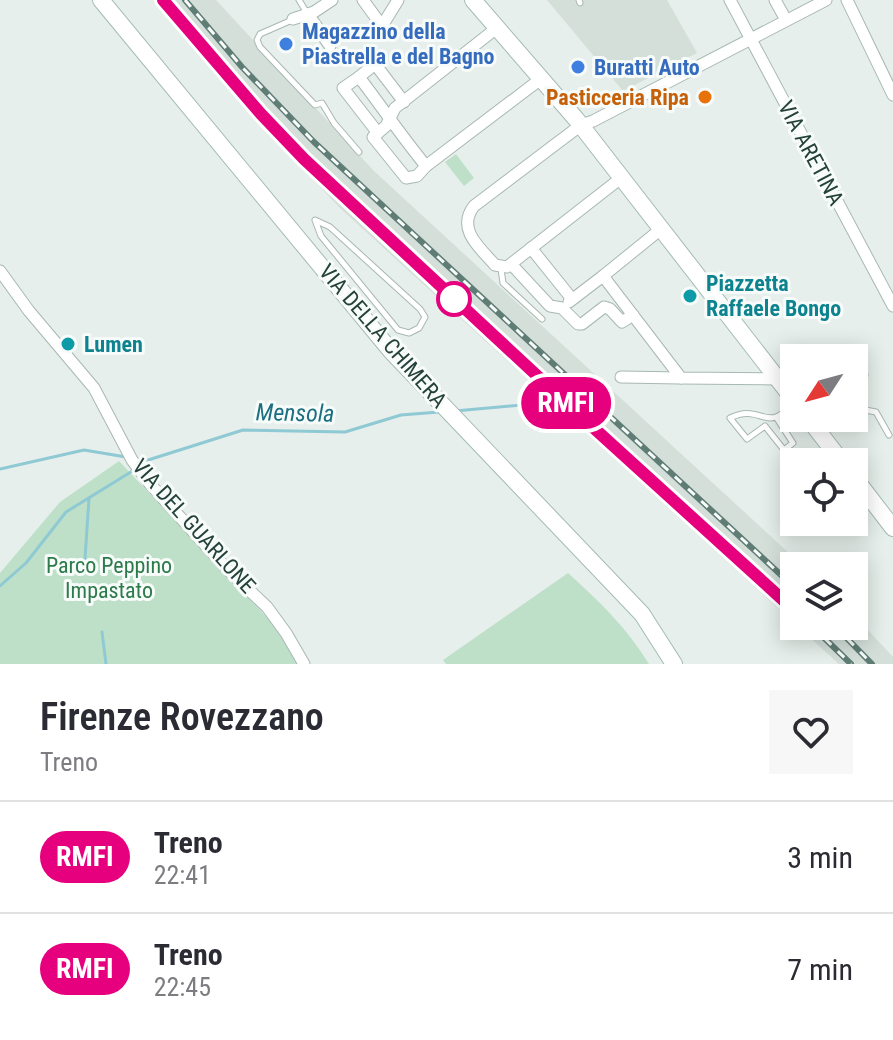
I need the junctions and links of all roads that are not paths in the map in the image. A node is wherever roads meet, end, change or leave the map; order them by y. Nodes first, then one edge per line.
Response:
1 (101, 0) edge
2 (299, 0) edge
3 (332, 0) edge
4 (363, 0) edge
5 (398, 0) edge
6 (473, 0) edge
7 (730, 0) edge
8 (775, 0) edge
9 (826, 0) edge
10 (847, 0) edge
11 (308, 14) junction
12 (293, 19) joint
13 (786, 20) junction
14 (498, 27) junction
15 (750, 39) junction
16 (330, 46) dead end
17 (359, 77) junction
18 (542, 78) junction
19 (893, 95) edge
20 (404, 102) junction
21 (389, 118) junction
22 (581, 125) junction
23 (378, 133) junction
24 (359, 152) dead end
25 (426, 166) junction
26 (621, 178) junction
27 (315, 220) joint
28 (661, 229) junction
29 (531, 248) junction
30 (506, 266) junction
31 (0, 271) edge
32 (603, 276) junction
33 (889, 288) edge
34 (572, 299) junction
35 (893, 306) edge
36 (562, 308) junction
37 (633, 315) junction
38 (542, 319) dead end
39 (780, 373) edge
40 (621, 377) dead end
41 (681, 378) junction
42 (780, 380) edge
43 (868, 410) edge
44 (780, 414) edge
45 (776, 417) junction
46 (765, 418) junction
47 (765, 426) junction
48 (819, 432) edge
49 (889, 435) dead end
50 (831, 448) edge
51 (868, 495) edge
52 (893, 528) edge
53 (304, 664) edge
54 (674, 664) edge

1 - 54 street, VIA DELLA CHIMERA
2 - 11 lane
3 - 11 street
4 - 5 street
6 - 14 street
7 - 15 street, VIA ARETINA
8 - 13 street
9 - 13 street
10 - 19 street
11 - 12 street
11 - 16 street
12 - 24 lane
13 - 15 street
14 - 18 street
14 - 20 street
15 - 22 street
15 - 33 street, VIA ARETINA
17 - 20 street
17 - 21 street
17 - 23 street
18 - 22 street
18 - 25 street
20 - 21 street
21 - 23 street
21 - 25 street
22 - 26 street
22 - 30 street
23 - 25 street
26 - 28 street
26 - 29 street
27 - 27 lane
28 - 32 street
28 - 39 street
29 - 30 street
29 - 34 street
30 - 36 street
30 - 38 lane
31 - 53 street, VIA DEL GUARLONE
32 - 34 street
32 - 37 street
33 - 35 street, VIA ARETINA
34 - 36 street
36 - 37 street
37 - 41 street
40 - 41 street
41 - 42 street
43 - 49 lane
44 - 45 lane
45 - 46 lane
45 - 47 lane
46 - 47 lane
46 - 47 lane
48 - 50 street
51 - 52 street

